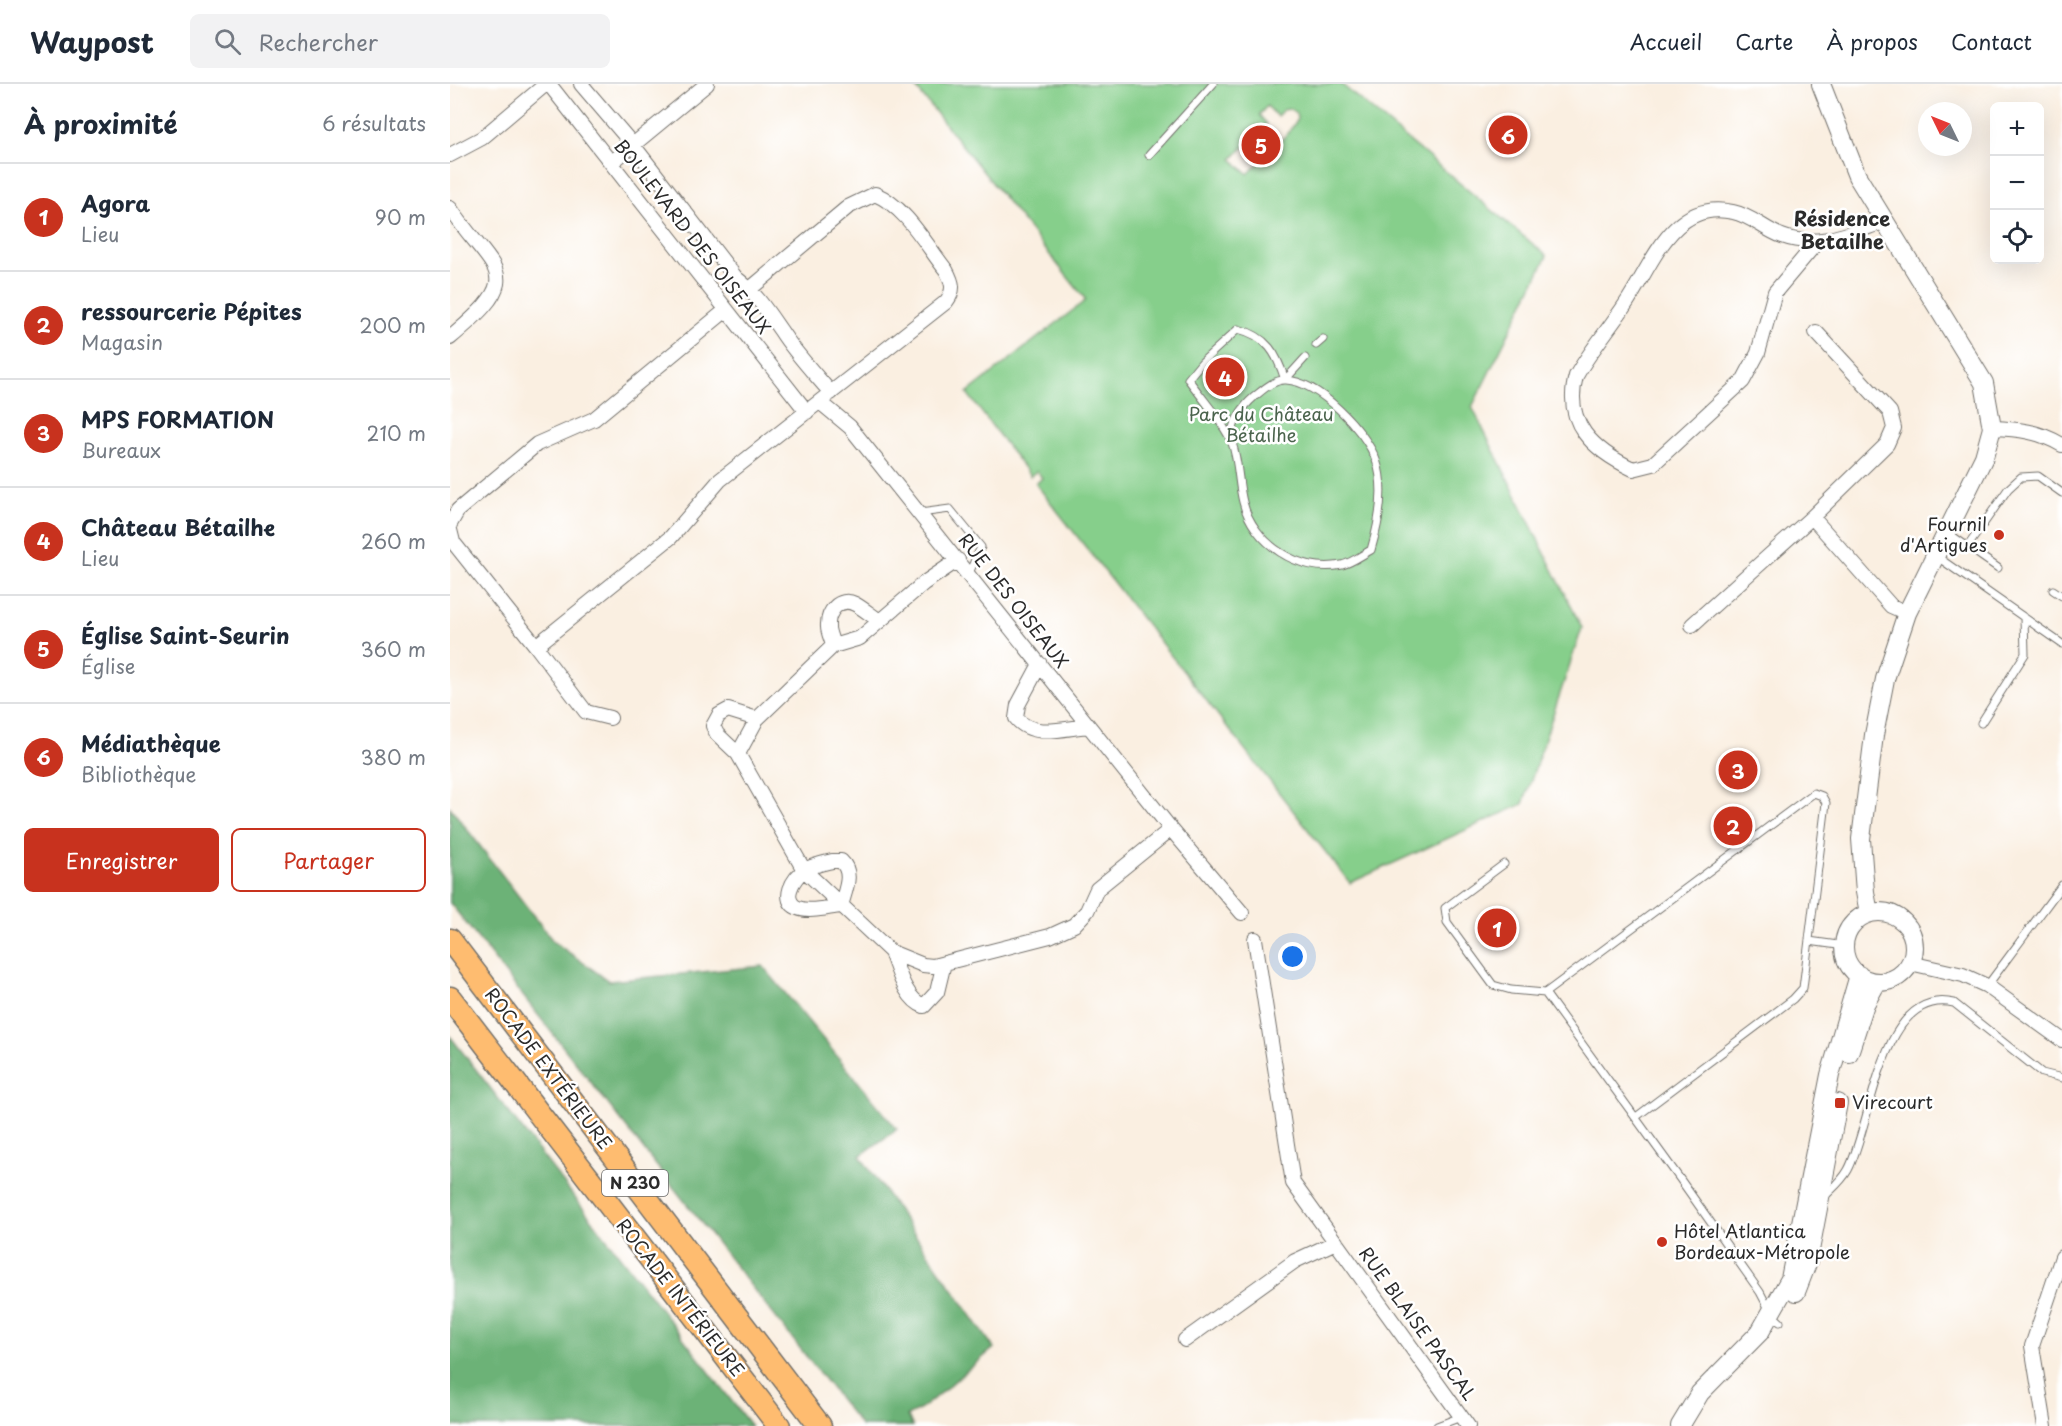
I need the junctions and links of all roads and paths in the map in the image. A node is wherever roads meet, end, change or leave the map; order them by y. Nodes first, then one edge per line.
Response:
1 (547, 84) edge
2 (581, 84) edge
3 (707, 84) edge
4 (1213, 84) edge
5 (1821, 84) edge
6 (633, 145) junction
7 (450, 155) edge
8 (1149, 155) dead end
9 (611, 163) junction
10 (450, 208) edge
11 (688, 220) junction
12 (1883, 222) junction
13 (669, 236) junction
14 (1817, 242) junction
15 (750, 289) junction
16 (724, 311) junction
17 (1816, 332) dead end
18 (450, 338) edge
19 (1323, 339) dead end
20 (1316, 345) dead end
21 (1305, 358) dead end
22 (1285, 380) junction
23 (825, 397) junction
24 (807, 412) junction
25 (1992, 428) junction
26 (1230, 440) junction
27 (2062, 446) edge
28 (2062, 492) edge
29 (920, 513) junction
30 (1812, 517) junction
31 (450, 524) edge
32 (450, 530) edge
33 (1948, 532) junction
34 (1968, 546) junction
35 (1936, 556) junction
36 (958, 560) junction
37 (1998, 568) dead end
38 (969, 573) junction
39 (2053, 590) dead end
40 (2062, 596) edge
41 (1907, 613) junction
42 (2024, 617) junction
43 (880, 621) junction
44 (1692, 624) dead end
45 (2062, 644) edge
46 (536, 646) junction
47 (833, 646) junction
48 (1040, 664) junction
49 (610, 718) dead end
50 (757, 719) junction
51 (1981, 723) dead end
52 (1089, 726) junction
53 (738, 754) junction
54 (1171, 829) junction
55 (1504, 864) dead end
56 (804, 870) junction
57 (2062, 885) edge
58 (841, 906) junction
59 (1242, 913) dead end
60 (1869, 913) junction
61 (1255, 939) dead end
62 (450, 940) edge
63 (1809, 941) junction
64 (1845, 946) junction
65 (891, 952) junction
66 (944, 963) junction
67 (1910, 963) junction
68 (1859, 975) junction
69 (1877, 982) junction
70 (1987, 986) junction
71 (1545, 993) junction
72 (450, 998) edge
73 (2062, 1040) edge
74 (2062, 1078) edge
75 (1636, 1117) junction
76 (1820, 1200) junction
77 (1336, 1242) junction
78 (2062, 1257) edge
79 (1776, 1318) junction
80 (1185, 1340) dead end
81 (1465, 1421) edge
82 (779, 1426) edge
83 (820, 1426) edge
84 (1437, 1426) edge
85 (1680, 1426) edge
86 (1693, 1426) edge
87 (2045, 1426) edge

1 - 7 street
1 - 9 street, BOULEVARD DES OISEAUX
2 - 6 street, BOULEVARD DES OISEAUX
3 - 6 street
4 - 8 lane
5 - 12 street
6 - 9 street
6 - 11 street, BOULEVARD DES OISEAUX
9 - 13 street, BOULEVARD DES OISEAUX
10 - 18 street
11 - 13 street
11 - 15 street, BOULEVARD DES OISEAUX
12 - 14 street
12 - 25 street
13 - 16 street, BOULEVARD DES OISEAUX
14 - 14 street
15 - 23 street, BOULEVARD DES OISEAUX
15 - 23 street
16 - 24 street, BOULEVARD DES OISEAUX
16 - 31 street
17 - 30 street
19 - 20 lane
21 - 22 lane
22 - 26 lane
22 - 26 lane
22 - 26 lane
23 - 24 street
23 - 29 street, RUE DES OISEAUX
24 - 46 street
25 - 27 street
25 - 33 street
28 - 34 lane
29 - 36 street, RUE DES OISEAUX
29 - 38 lane
30 - 41 street
30 - 44 street
32 - 46 street
33 - 34 lane
33 - 35 street
34 - 37 lane
35 - 41 street
35 - 42 lane
36 - 38 street, RUE DES OISEAUX
36 - 43 street
38 - 48 street, RUE DES OISEAUX
39 - 40 lane
41 - 60 street
42 - 45 lane
42 - 51 lane
43 - 47 street
43 - 47 street
46 - 49 street
47 - 50 street
48 - 52 street, RUE DES OISEAUX
48 - 52 street
50 - 53 street
50 - 53 street
52 - 54 street, RUE DES OISEAUX
53 - 56 street
54 - 59 street, RUE DES OISEAUX
54 - 66 street
55 - 71 lane
56 - 58 street
56 - 58 street
56 - 58 street
57 - 70 lane
58 - 65 street
60 - 64 street
60 - 67 street
61 - 77 street, RUE BLAISE PASCAL
62 - 83 highway, ROCADE EXTÉRIEURE / N 230
63 - 64 lane
63 - 71 lane
63 - 75 lane
64 - 68 street
65 - 66 street
65 - 66 street
67 - 69 street
67 - 70 street
68 - 69 street
68 - 79 street
69 - 76 street
70 - 73 street
71 - 75 lane
72 - 82 highway, ROCADE INTÉRIEURE / N 230
74 - 76 lane
75 - 79 lane
76 - 79 street
77 - 80 street, RUE BLAISE PASCAL
77 - 81 street, RUE BLAISE PASCAL
78 - 87 street
79 - 85 street
79 - 86 street
81 - 84 lane

